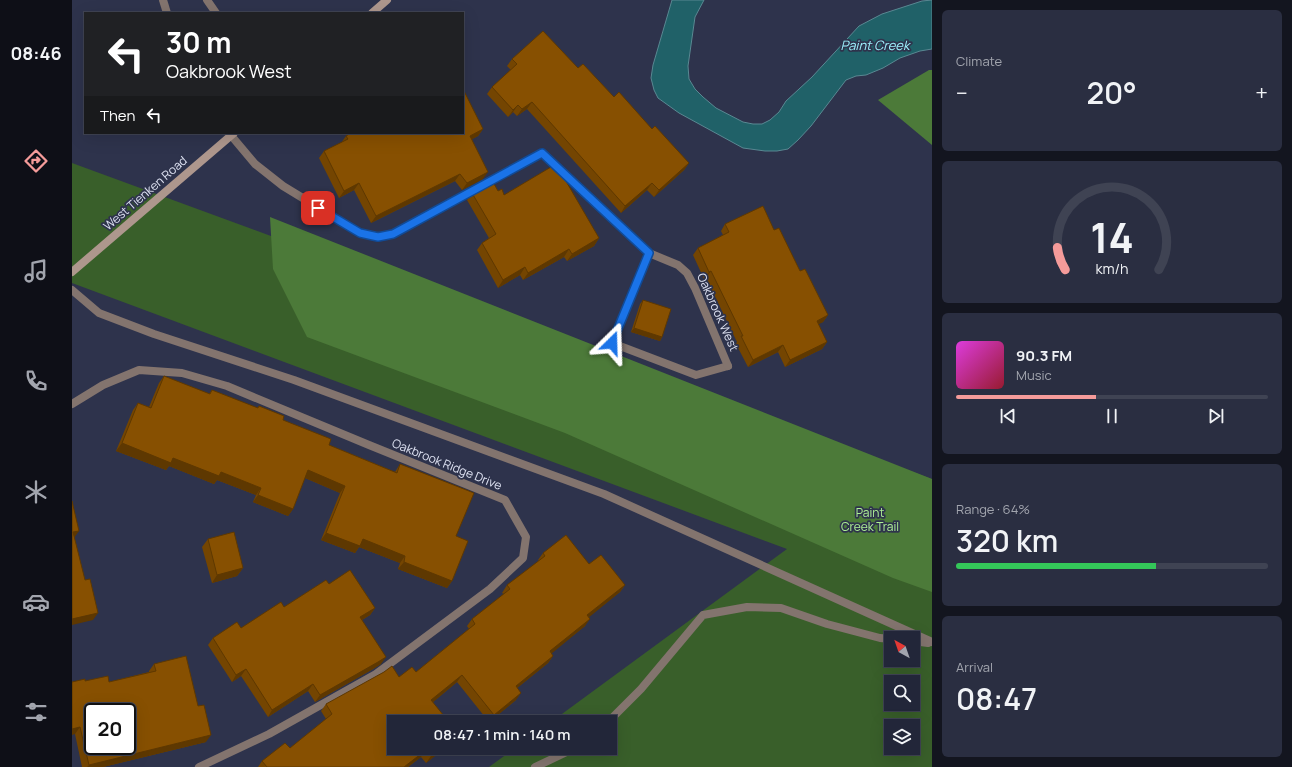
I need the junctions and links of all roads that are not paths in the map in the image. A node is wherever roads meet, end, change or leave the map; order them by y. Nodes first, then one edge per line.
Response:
1 (163, 0) edge
2 (207, 0) edge
3 (387, 0) edge
4 (167, 12) edge
5 (215, 12) edge
6 (373, 12) edge
7 (231, 134) edge
8 (649, 253) junction
9 (72, 272) edge
10 (72, 290) edge
11 (72, 404) edge
12 (884, 638) edge
13 (920, 641) edge
14 (932, 642) edge
15 (615, 715) edge
16 (560, 755) edge
17 (199, 767) edge
18 (535, 767) edge

1 - 4 street
2 - 5 street
3 - 6 main road
7 - 8 street, Oakbrook West
7 - 9 main road, West Tienken Road
8 - 8 street, Oakbrook West
10 - 14 street
11 - 17 street, Oakbrook Ridge Drive
12 - 15 street
13 - 14 street
16 - 18 street

